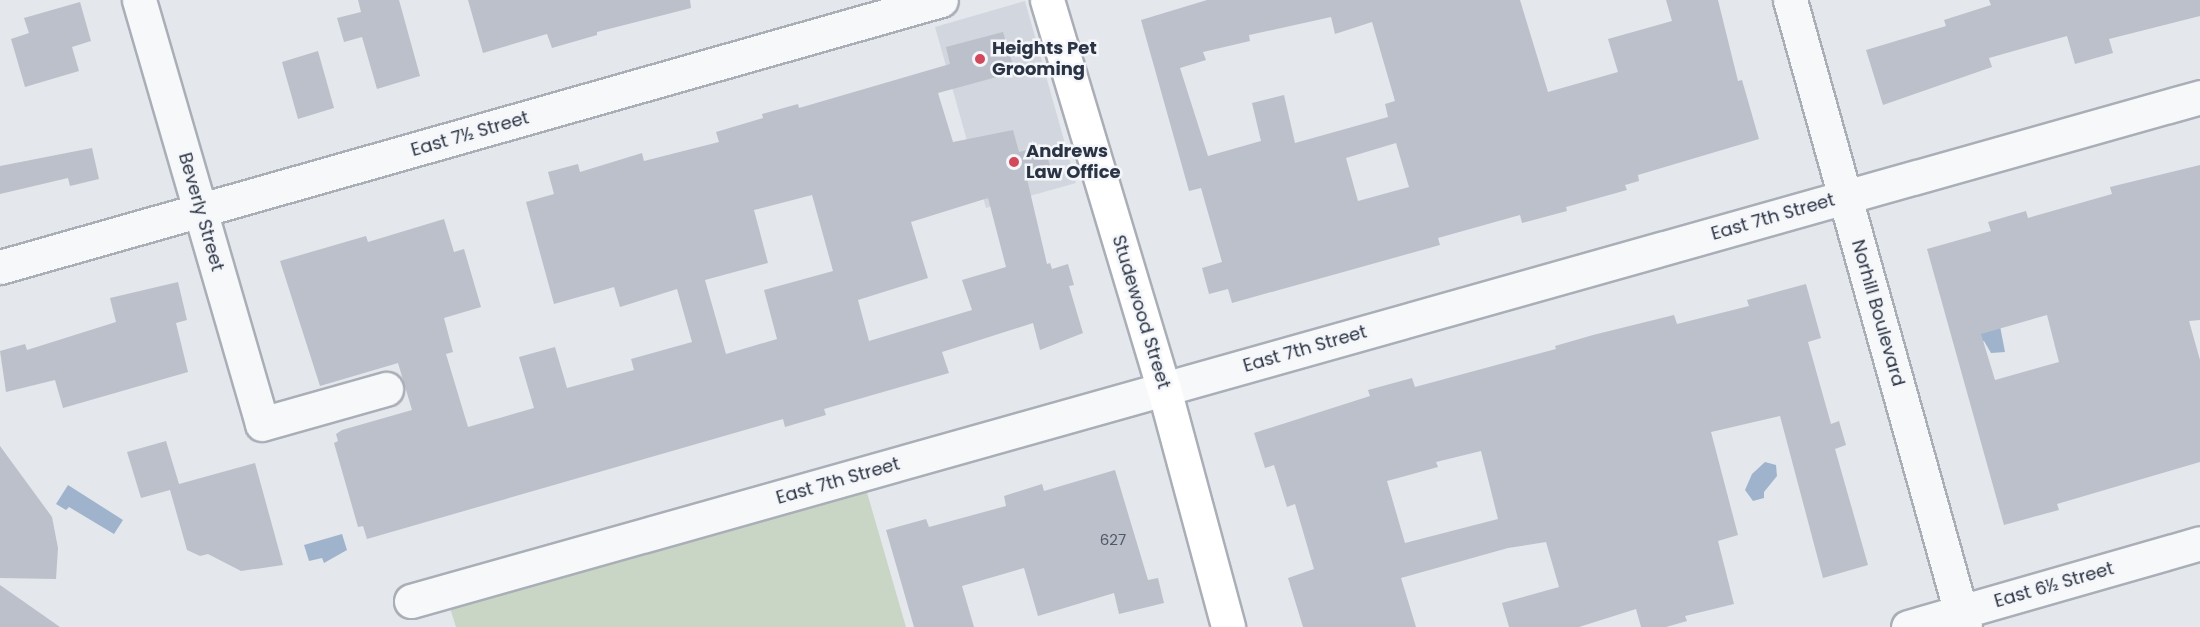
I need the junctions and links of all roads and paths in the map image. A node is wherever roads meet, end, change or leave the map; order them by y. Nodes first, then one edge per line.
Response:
1 (139, 0) edge
2 (941, 0) edge
3 (1047, 0) edge
4 (1790, 0) edge
5 (2200, 98) edge
6 (1845, 197) junction
7 (200, 211) junction
8 (0, 267) edge
9 (386, 389) dead end
10 (1164, 389) junction
11 (2200, 543) edge
12 (411, 601) dead end
13 (1963, 620) edge
14 (1228, 627) edge
15 (1908, 627) edge

1 - 7 street, Beverly Street
2 - 7 street, East 7½ Street
3 - 10 main road, Studewood Street
4 - 6 street, Norhill Boulevard
5 - 6 street, East 7th Street
6 - 10 street, East 7th Street
6 - 13 street, Norhill Boulevard
7 - 8 street, East 7½ Street
7 - 9 street, Beverly Street
10 - 12 street, East 7th Street
10 - 14 main road, Studewood Street
11 - 13 street, East 6½ Street
13 - 15 street, East 6½ Street

